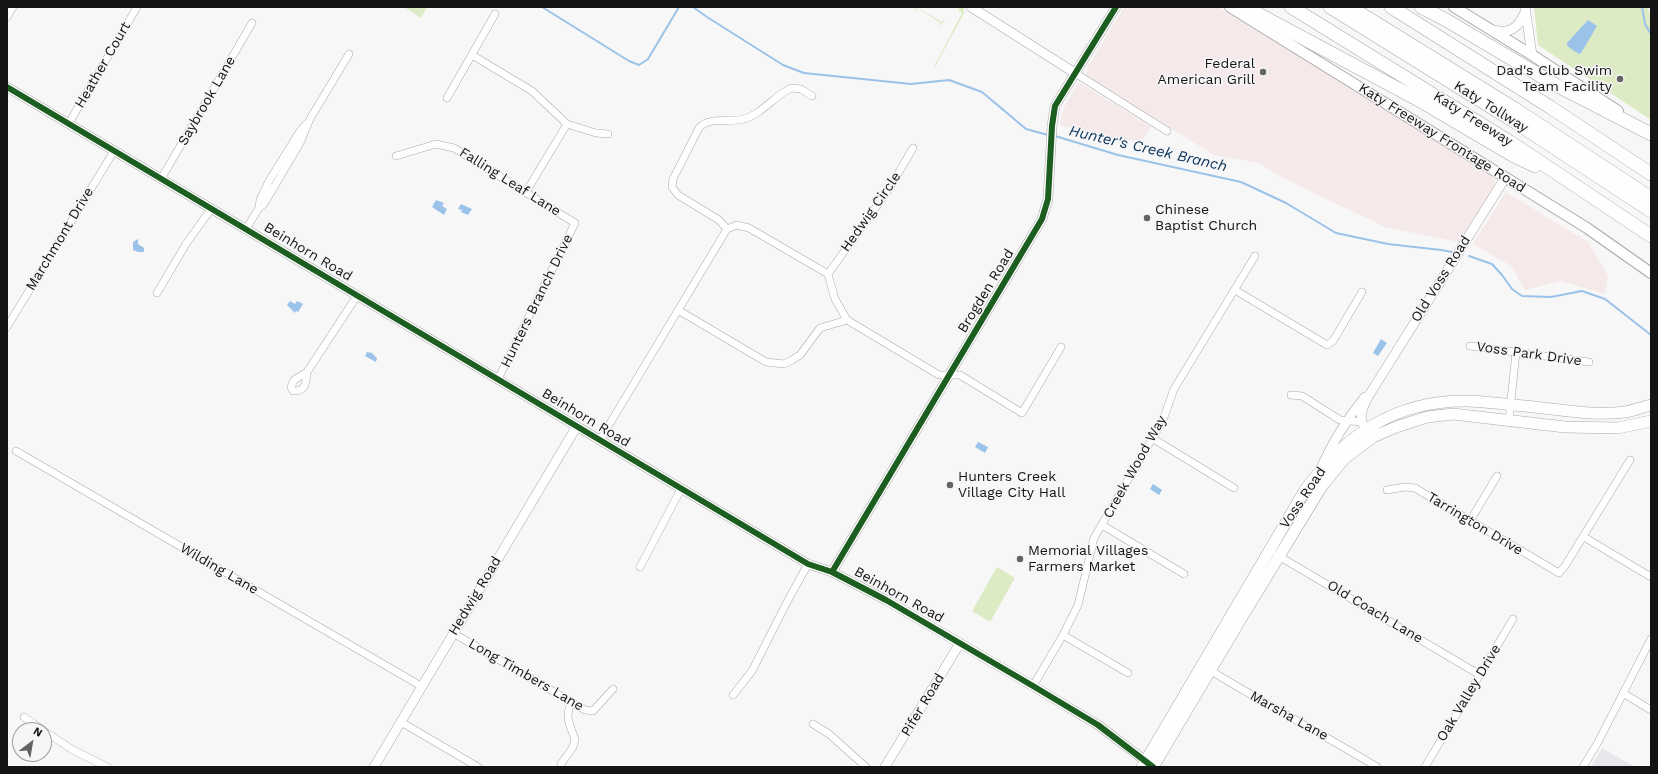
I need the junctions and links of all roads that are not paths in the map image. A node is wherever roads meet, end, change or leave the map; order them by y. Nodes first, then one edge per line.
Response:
1 (13, 7) edge
2 (137, 7) edge
3 (972, 7) edge
4 (1116, 7) edge
5 (1230, 7) edge
6 (1245, 7) edge
7 (1291, 7) edge
8 (1330, 7) edge
9 (1350, 7) edge
10 (1391, 7) edge
11 (1421, 7) edge
12 (1454, 7) edge
13 (1525, 10) edge
14 (495, 14) dead end
15 (7, 17) edge
16 (252, 22) dead end
17 (1492, 30) junction
18 (349, 54) dead end
19 (472, 55) junction
20 (1532, 55) junction
21 (1076, 73) junction
22 (7, 87) edge
23 (812, 96) dead end
24 (447, 98) dead end
25 (69, 124) junction
26 (567, 124) junction
27 (1167, 131) dead end
28 (608, 134) dead end
29 (1651, 134) edge
30 (914, 148) dead end
31 (114, 151) junction
32 (396, 156) dead end
33 (1651, 174) edge
34 (1504, 178) junction
35 (161, 179) junction
36 (1572, 183) junction
37 (526, 192) junction
38 (1651, 198) edge
39 (211, 209) junction
40 (1651, 211) edge
41 (575, 223) joint
42 (246, 229) junction
43 (727, 229) junction
44 (1651, 236) edge
45 (1255, 256) dead end
46 (1651, 273) edge
47 (828, 274) junction
48 (1235, 290) junction
49 (1362, 292) dead end
50 (157, 293) dead end
51 (358, 296) junction
52 (678, 310) junction
53 (847, 320) junction
54 (7, 326) edge
55 (1470, 346) dead end
56 (1061, 347) dead end
57 (1516, 352) junction
58 (1589, 362) dead end
59 (307, 372) dead end
60 (949, 376) junction
61 (498, 380) junction
62 (1378, 381) junction
63 (1291, 395) dead end
64 (1510, 405) junction
65 (1651, 405) edge
66 (1615, 413) junction
67 (1509, 420) junction
68 (1347, 421) junction
69 (1651, 421) edge
70 (577, 426) junction
71 (1618, 428) junction
72 (1367, 429) junction
73 (1152, 438) junction
74 (600, 440) junction
75 (16, 450) dead end
76 (1630, 460) dead end
77 (1322, 467) junction
78 (1497, 476) dead end
79 (1234, 488) dead end
80 (681, 489) junction
81 (1387, 490) dead end
82 (1470, 521) junction
83 (1102, 525) junction
84 (1584, 537) junction
85 (1270, 550) junction
86 (1280, 556) junction
87 (808, 564) junction
88 (640, 567) dead end
89 (832, 572) junction
90 (1184, 574) dead end
91 (1651, 577) edge
92 (1513, 619) dead end
93 (453, 633) junction
94 (1063, 635) junction
95 (1651, 638) edge
96 (960, 643) junction
97 (1206, 668) junction
98 (1128, 673) dead end
99 (1480, 674) junction
100 (421, 686) junction
101 (1033, 686) junction
102 (613, 689) dead end
103 (1623, 693) junction
104 (734, 695) dead end
105 (571, 702) junction
106 (1651, 710) edge
107 (24, 717) dead end
108 (32, 722) edge
109 (401, 722) junction
110 (813, 724) dead end
111 (52, 736) edge
112 (561, 764) dead end
113 (1149, 766) edge
114 (107, 767) edge
115 (374, 767) edge
116 (478, 767) edge
117 (866, 767) edge
118 (885, 767) edge
119 (1377, 767) edge
120 (1425, 767) edge
121 (1583, 767) edge

1 - 15 street
2 - 25 street, Heather Court
3 - 21 street
4 - 21 street, Brogden Road
5 - 34 main road, Katy Freeway Frontage Road
6 - 36 highway
7 - 36 highway, Katy Freeway
8 - 40 highway, Katy Tollway
9 - 38 highway, Katy Tollway
10 - 33 highway
11 - 29 highway
12 - 17 main road
13 - 17 street
13 - 20 street
14 - 19 street
16 - 35 street, Saybrook Lane
17 - 20 main road
18 - 42 street
19 - 24 street
19 - 26 street
20 - 29 main road
21 - 27 street
21 - 60 street, Brogden Road
22 - 25 street, Beinhorn Road
23 - 43 street
25 - 31 street, Beinhorn Road
26 - 28 street
26 - 37 street
30 - 47 street, Hedwig Circle
31 - 35 street, Beinhorn Road
31 - 54 street, Marchmont Drive
32 - 37 street, Falling Leaf Lane
34 - 46 main road, Katy Freeway Frontage Road
34 - 62 street, Old Voss Road
35 - 39 street, Beinhorn Road
36 - 44 highway, Katy Freeway
37 - 41 street, Falling Leaf Lane
39 - 42 street, Beinhorn Road
39 - 50 street
41 - 61 street, Hunters Branch Drive
42 - 51 street, Beinhorn Road
43 - 47 street
43 - 52 street
45 - 48 street, Creek Wood Way
47 - 53 street
48 - 49 street
48 - 73 street, Creek Wood Way
51 - 59 street
51 - 61 street, Beinhorn Road
52 - 53 street
52 - 74 street
53 - 60 street
55 - 57 street, Voss Park Drive
56 - 60 street
57 - 58 street, Voss Park Drive
57 - 64 street
60 - 89 street, Brogden Road
61 - 70 street, Beinhorn Road
62 - 68 street, Old Voss Road
62 - 72 street, Old Voss Road
63 - 68 street
64 - 66 main road, Voss Road
64 - 67 street
64 - 72 main road, Voss Road
65 - 66 main road, Voss Road
66 - 71 main road
67 - 71 main road, Voss Road
67 - 72 main road, Voss Road
68 - 72 street
68 - 77 street, Old Voss Road
69 - 71 main road, Voss Road
70 - 74 street, Beinhorn Road
70 - 93 street, Hedwig Road
72 - 77 main road, Voss Road
72 - 86 main road, Voss Road
73 - 79 street
73 - 83 street, Creek Wood Way
74 - 80 street, Beinhorn Road
75 - 100 street, Wilding Lane
76 - 84 street
77 - 85 main road, Voss Road
78 - 82 street
80 - 87 street, Beinhorn Road
80 - 88 street
81 - 82 street, Tarrington Drive
82 - 84 street, Tarrington Drive
83 - 90 street
83 - 94 street, Creek Wood Way
84 - 91 street
85 - 86 street, Old Coach Lane
85 - 97 main road, Voss Road
86 - 97 main road, Voss Road
86 - 99 street, Old Coach Lane
87 - 89 street, Beinhorn Road
87 - 104 street
89 - 96 street, Beinhorn Road
92 - 99 street, Oak Valley Drive
93 - 100 street, Hedwig Road
93 - 105 street, Long Timbers Lane
94 - 98 street
94 - 101 street, Creek Wood Way
95 - 103 street
96 - 101 street, Beinhorn Road
96 - 118 street, Pifer Road
97 - 113 main road, Voss Road
97 - 119 street, Marsha Lane
99 - 120 street, Oak Valley Drive
100 - 109 street, Hedwig Road
101 - 113 street, Beinhorn Road
102 - 105 street, Long Timbers Lane
103 - 106 street
103 - 121 street
105 - 112 street
107 - 108 street
109 - 115 street, Hedwig Road
109 - 116 street
110 - 117 street
111 - 114 street

